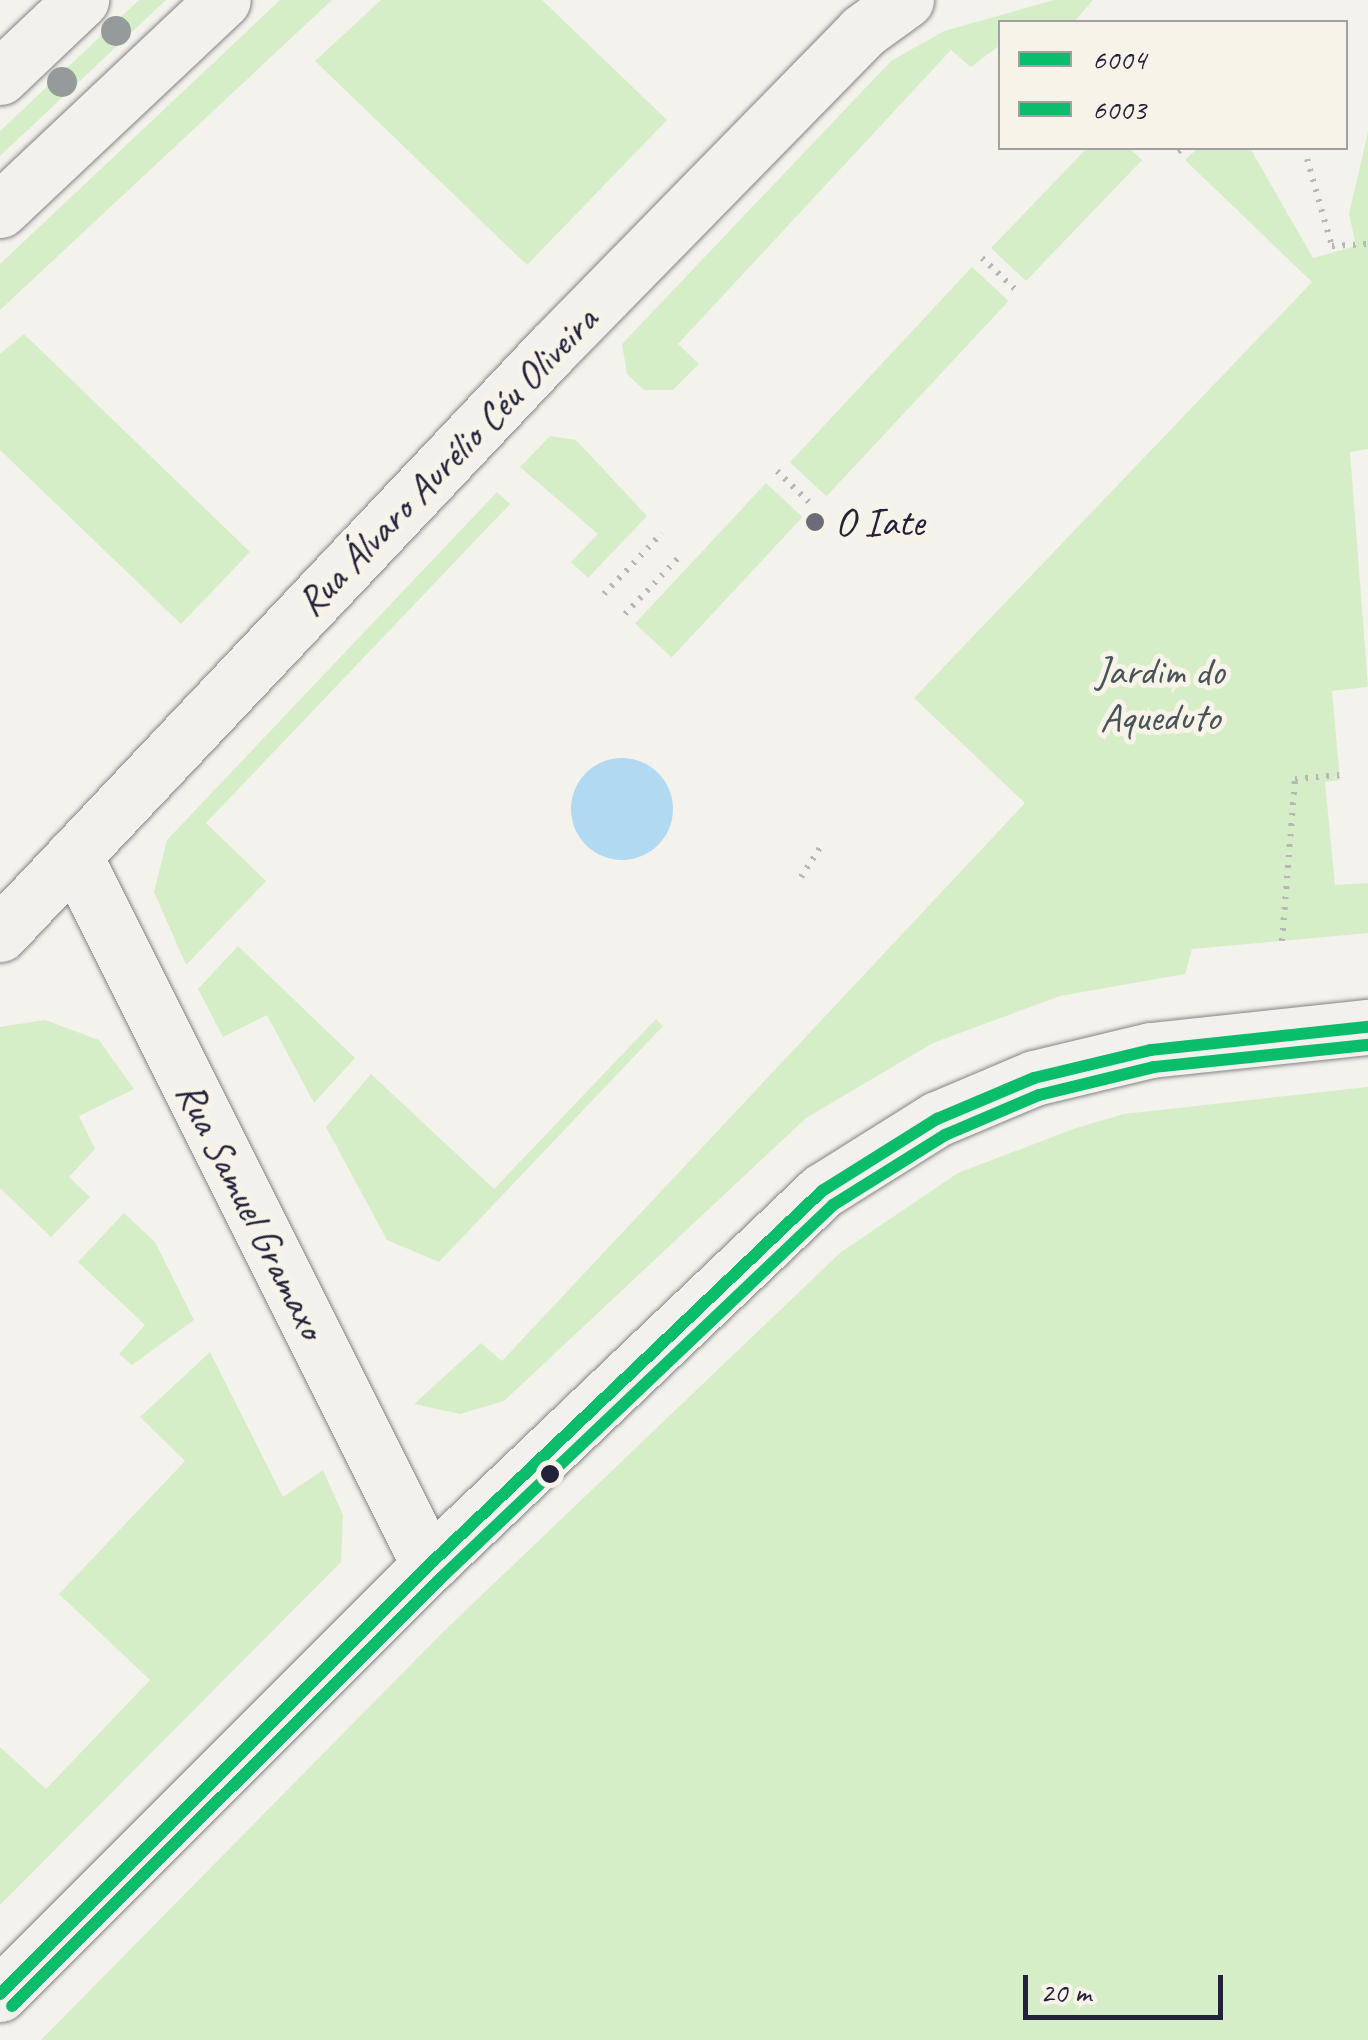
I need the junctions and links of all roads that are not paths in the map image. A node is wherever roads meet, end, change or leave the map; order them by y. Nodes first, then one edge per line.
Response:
1 (82, 0) edge
2 (222, 0) edge
3 (906, 0) edge
4 (0, 77) edge
5 (0, 210) edge
6 (74, 856) junction
7 (0, 934) edge
8 (1368, 1027) edge
9 (429, 1564) junction
10 (0, 1994) edge

1 - 4 street
2 - 5 street
3 - 6 street, Rua Álvaro Aurélio Céu Oliveira
6 - 7 street, Rua Álvaro Aurélio Céu Oliveira
6 - 9 street, Rua Samuel Gramaxo
8 - 9 street
9 - 10 street

